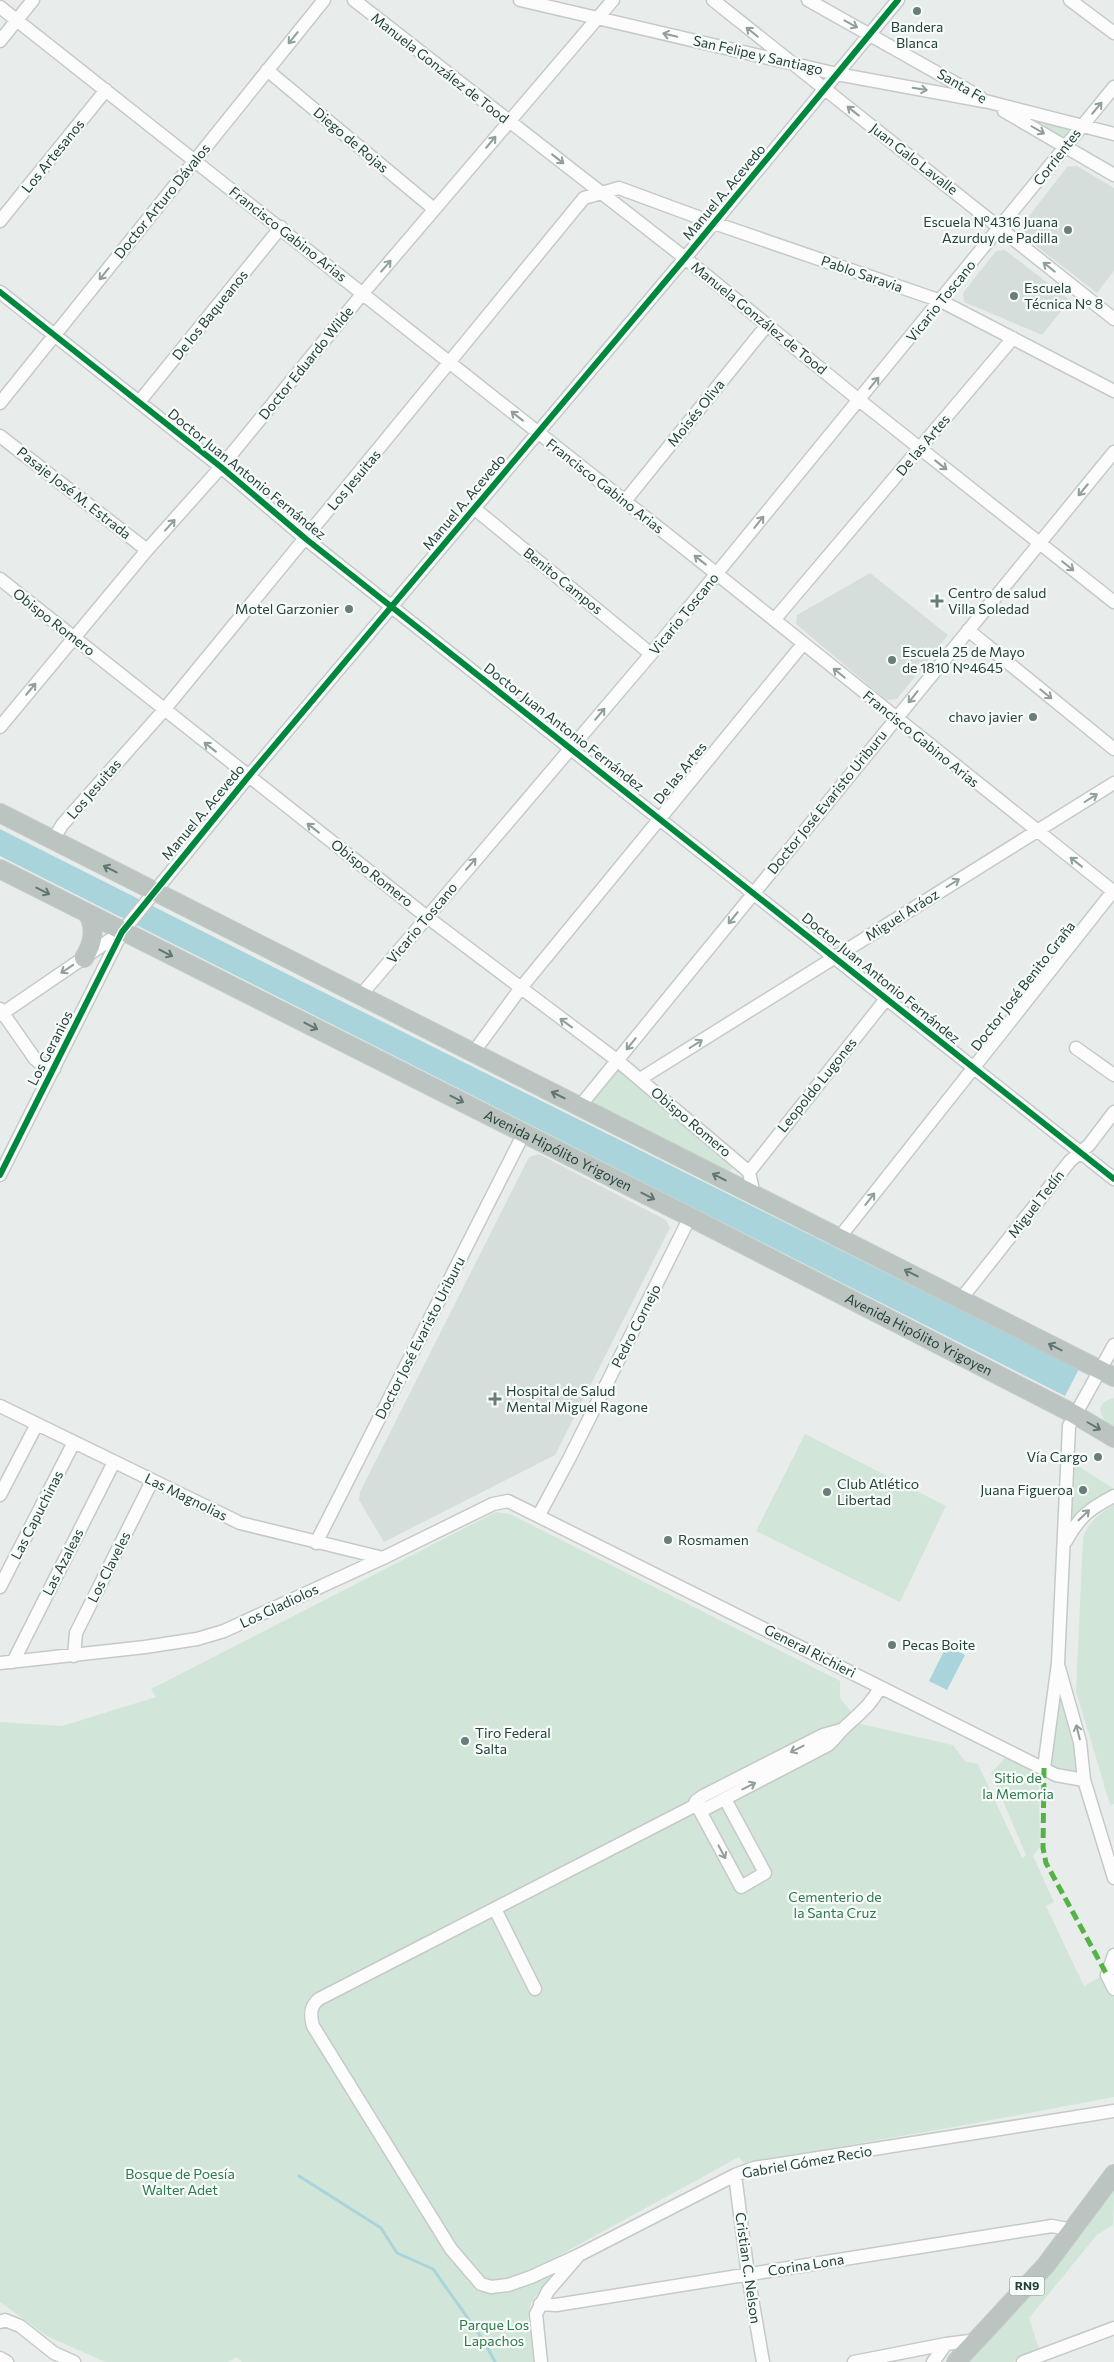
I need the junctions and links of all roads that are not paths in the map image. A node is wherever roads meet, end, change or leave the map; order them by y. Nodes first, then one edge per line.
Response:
1 (33, 0) edge
2 (324, 0) edge
3 (354, 0) edge
4 (520, 0) edge
5 (612, 0) edge
6 (713, 0) edge
7 (808, 0) edge
8 (898, 0) edge
9 (1070, 0) edge
10 (0, 7) edge
11 (598, 18) junction
12 (17, 20) junction
13 (870, 34) junction
14 (1114, 34) edge
15 (0, 41) edge
16 (790, 63) junction
17 (268, 70) junction
18 (837, 74) junction
19 (1114, 87) edge
20 (106, 90) junction
21 (825, 90) junction
22 (989, 102) junction
23 (508, 121) junction
24 (1081, 126) junction
25 (1114, 134) edge
26 (1066, 146) junction
27 (195, 160) junction
28 (1114, 175) edge
29 (600, 193) junction
30 (434, 209) junction
31 (0, 221) edge
32 (714, 223) junction
33 (281, 227) junction
34 (1001, 228) junction
35 (685, 258) junction
36 (0, 292) edge
37 (363, 293) junction
38 (941, 301) junction
39 (1114, 319) edge
40 (767, 325) junction
41 (54, 335) junction
42 (1013, 338) junction
43 (450, 364) junction
44 (1114, 390) edge
45 (859, 400) junction
46 (139, 402) junction
47 (0, 403) edge
48 (538, 433) junction
49 (0, 436) edge
50 (920, 448) junction
51 (1114, 452) edge
52 (221, 467) junction
53 (625, 501) junction
54 (475, 509) junction
55 (306, 539) junction
56 (1039, 543) junction
57 (147, 550) junction
58 (717, 574) junction
59 (0, 579) edge
60 (1114, 602) edge
61 (392, 607) junction
62 (774, 620) junction
63 (968, 630) junction
64 (75, 637) junction
65 (803, 644) junction
66 (651, 654) junction
67 (164, 710) junction
68 (895, 719) junction
69 (0, 727) edge
70 (571, 749) junction
71 (1114, 749) edge
72 (248, 777) junction
73 (1114, 783) edge
74 (0, 813) edge
75 (659, 818) junction
76 (1036, 832) junction
77 (53, 840) junction
78 (0, 869) edge
79 (153, 891) junction
80 (1114, 891) edge
81 (753, 892) junction
82 (88, 914) junction
83 (427, 916) junction
84 (122, 932) junction
85 (834, 957) junction
86 (84, 958) junction
87 (520, 989) junction
88 (361, 995) junction
89 (886, 999) junction
90 (1, 1012) edge
91 (1076, 1048) dead end
92 (473, 1053) junction
93 (618, 1061) junction
94 (974, 1068) junction
95 (54, 1069) junction
96 (1114, 1075) edge
97 (640, 1079) junction
98 (580, 1106) junction
99 (1114, 1112) edge
100 (524, 1133) junction
101 (1080, 1152) junction
102 (748, 1172) junction
103 (0, 1175) edge
104 (1114, 1178) edge
105 (754, 1194) junction
106 (690, 1217) junction
107 (840, 1238) junction
108 (961, 1299) junction
109 (1114, 1345) edge
110 (1106, 1374) edge
111 (0, 1406) edge
112 (1074, 1414) junction
113 (37, 1424) junction
114 (1114, 1438) edge
115 (74, 1442) junction
116 (114, 1462) junction
117 (152, 1481) junction
118 (0, 1495) edge
119 (1114, 1496) edge
120 (539, 1515) junction
121 (316, 1543) junction
122 (1065, 1544) junction
123 (383, 1558) junction
124 (0, 1587) edge
125 (74, 1656) junction
126 (6, 1663) edge
127 (1058, 1663) junction
128 (880, 1687) junction
129 (841, 1730) junction
130 (1044, 1768) junction
131 (1084, 1780) junction
132 (725, 1799) junction
133 (697, 1808) junction
134 (1114, 1878) edge
135 (495, 1909) junction
136 (1114, 1955) edge
137 (535, 1989) dead end
138 (1114, 1990) edge
139 (1114, 2110) edge
140 (1114, 2174) edge
141 (735, 2175) junction
142 (1073, 2230) junction
143 (579, 2255) junction
144 (748, 2275) junction
145 (540, 2304) junction
146 (0, 2322) edge
147 (1114, 2328) edge
148 (978, 2340) junction
149 (946, 2344) junction
150 (0, 2358) edge
151 (50, 2358) edge
152 (7, 2362) edge
153 (74, 2362) edge
154 (541, 2362) edge
155 (763, 2362) edge
156 (854, 2362) edge
157 (933, 2362) edge
158 (956, 2362) edge
159 (1023, 2362) edge

1 - 12 street
2 -> 17 street, Doctor Arturo Dávalos
3 - 23 street, Manuela González de Tood
4 - 11 street, San Felipe y Santiago
5 - 11 street, Doctor Eduardo Wilde
16 -> 6 street, Juan Galo Lavalle
7 -> 13 street, Santa Fe
8 - 13 street, Manuel A. Acevedo
9 - 14 street
10 - 12 street, Francisco Gabino Arias
16 -> 11 street, San Felipe y Santiago
11 - 23 street, Doctor Eduardo Wilde
12 - 15 street
12 - 20 street, Francisco Gabino Arias
13 - 18 street, Manuel A. Acevedo
13 - 22 street, Santa Fe
16 - 18 street, San Felipe y Santiago
16 - 21 street, Juan Galo Lavalle
17 - 27 street, Doctor Arturo Dávalos
17 - 30 street, Diego de Rojas
18 - 21 street, Manuel A. Acevedo
18 -> 22 street, San Felipe y Santiago
24 -> 19 street, Corrientes
20 - 27 street, Francisco Gabino Arias
20 - 31 street, Los Artesanos
21 - 32 street, Manuel A. Acevedo
34 -> 21 street, Juan Galo Lavalle
22 - 24 street, San Felipe y Santiago
22 -> 26 street, Santa Fe
23 -> 29 street, Manuela González de Tood
30 -> 23 street, Doctor Eduardo Wilde
24 - 25 street, San Felipe y Santiago
24 - 26 street, Corrientes
26 - 28 street, Santa Fe
26 - 34 street, Corrientes
27 - 33 street, Francisco Gabino Arias
27 -> 41 street, Doctor Arturo Dávalos
29 - 32 street, Pablo Saravia
29 - 35 street, Manuela González de Tood
29 - 43 street, Los Jesuitas
37 -> 30 street, Doctor Eduardo Wilde
32 - 35 street, Manuel A. Acevedo
32 - 38 street, Pablo Saravia
33 - 37 street, Francisco Gabino Arias
33 - 46 street, De los Baqueanos
34 - 38 street, Vicario Toscano
39 -> 34 street, Juan Galo Lavalle
35 - 40 street, Manuela González de Tood
35 - 48 street, Manuel A. Acevedo
36 - 41 street, Doctor Juan Antonio Fernández
37 - 43 street, Francisco Gabino Arias
37 - 52 street, Doctor Eduardo Wilde
38 - 42 street, Pablo Saravia
45 -> 38 street, Vicario Toscano
40 - 45 street, Manuela González de Tood
40 - 53 street, Moisés Oliva
41 - 46 street, Doctor Juan Antonio Fernández
41 - 47 street, Doctor Arturo Dávalos
42 - 44 street, Pablo Saravia
42 - 50 street, De las Artes
48 -> 43 street, Francisco Gabino Arias
43 - 55 street, Los Jesuitas
45 - 50 street, Manuela González de Tood
58 -> 45 street, Vicario Toscano
46 - 52 street, Doctor Juan Antonio Fernández
48 - 53 street, Francisco Gabino Arias
48 - 54 street, Manuel A. Acevedo
49 - 57 street, Pasaje José M. Estrada
50 -> 56 street, Manuela González de Tood
50 - 62 street, De las Artes
51 -> 56 street, Doctor José Evaristo Uriburu
52 - 55 street, Doctor Juan Antonio Fernández
57 -> 52 street, Doctor Eduardo Wilde
58 -> 53 street, Francisco Gabino Arias
54 - 61 street, Manuel A. Acevedo
54 - 66 street, Benito Campos
55 - 61 street, Doctor Juan Antonio Fernández
55 - 67 street, Los Jesuitas
56 -> 60 street, Manuela González de Tood
56 - 63 street, Doctor José Evaristo Uriburu
57 - 64 street, Doctor Eduardo Wilde
58 - 62 street, Francisco Gabino Arias
58 - 66 street, Vicario Toscano
59 - 64 street, Obispo Romero
61 - 70 street, Doctor Juan Antonio Fernández
61 - 72 street, Manuel A. Acevedo
62 - 65 street, Francisco Gabino Arias
63 -> 68 street, Doctor José Evaristo Uriburu
63 -> 71 street
64 - 67 street, Obispo Romero
69 -> 64 street, Doctor Eduardo Wilde
68 -> 65 street, Francisco Gabino Arias
65 - 75 street, De las Artes
70 -> 66 street, Vicario Toscano
72 -> 67 street, Obispo Romero
67 - 77 street, Los Jesuitas
68 - 76 street, Francisco Gabino Arias
68 - 81 street, Doctor José Evaristo Uriburu
70 - 75 street, Doctor Juan Antonio Fernández
83 -> 70 street, Vicario Toscano
72 - 79 street, Manuel A. Acevedo
83 -> 72 street, Obispo Romero
76 -> 73 street, Miguel Aráoz
74 - 77 highway
75 - 81 street, Doctor Juan Antonio Fernández
75 - 87 street, De las Artes
80 -> 76 street, Francisco Gabino Arias
85 -> 76 street, Miguel Aráoz
79 -> 77 highway
78 -> 82 highway, Avenida Hipólito Yrigoyen
79 - 84 street, Manuel A. Acevedo
79 - 88 highway
80 - 94 street, Doctor José Benito Graña
81 - 85 street, Doctor Juan Antonio Fernández
81 -> 93 street, Doctor José Evaristo Uriburu
82 - 84 highway, Avenida Hipólito Yrigoyen
82 - 86 highway
83 - 87 street, Obispo Romero
83 - 88 street, Vicario Toscano
84 - 86 street
84 - 95 street, Los Geranios
84 -> 100 highway, Avenida Hipólito Yrigoyen
85 - 89 street, Doctor Juan Antonio Fernández
97 -> 85 street, Miguel Aráoz
86 -> 90 street
87 - 92 street, De las Artes
93 -> 87 street, Obispo Romero
88 - 92 highway
89 - 94 street, Doctor Juan Antonio Fernández
89 - 102 street, Leopoldo Lugones
90 - 95 street
91 - 96 street
98 -> 92 highway
93 - 97 street, Obispo Romero
93 - 98 street, Doctor José Evaristo Uriburu
94 - 101 street, Doctor Juan Antonio Fernández
107 -> 94 street, Doctor José Benito Graña
95 - 103 street, Los Geranios
97 - 102 street, Obispo Romero
105 -> 98 highway
99 - 101 street, Miguel Tedín
100 -> 106 highway, Avenida Hipólito Yrigoyen
100 - 121 street, Doctor José Evaristo Uriburu
101 - 104 street, Doctor Juan Antonio Fernández
101 - 108 street, Miguel Tedín
102 - 105 street
105 - 107 highway
106 - 112 highway, Avenida Hipólito Yrigoyen
106 - 120 street, Pedro Cornejo
108 -> 107 highway
110 -> 108 highway
109 - 110 street
110 - 112 street
111 - 113 street, Las Magnolias
112 -> 114 highway, Avenida Hipólito Yrigoyen
112 - 122 street
113 - 115 street, Las Magnolias
113 - 118 street
115 - 116 street, Las Magnolias
115 - 124 street, Las Capuchinas
116 - 117 street, Las Magnolias
116 - 126 street, Las Azaleas
117 - 121 street, Las Magnolias
117 - 125 street, Los Claveles
122 -> 119 street
120 - 123 street, Los Gladiolos
120 - 128 street, General Richieri
121 - 123 street, Las Magnolias
122 - 127 street
123 - 125 street, Los Gladiolos
125 - 126 street, Los Gladiolos
127 - 130 street
131 -> 127 street
128 - 129 street
128 - 130 street, General Richieri
132 -> 129 street
129 -> 133 street
130 - 131 street, General Richieri
131 - 134 street
132 - 133 street
133 -> 132 street
133 - 135 street
135 - 137 street
135 - 143 street
136 - 138 street
139 - 141 street, Gabriel Gómez Recio
140 - 142 highway, RN9
141 - 143 street, Gabriel Gómez Recio
141 - 144 street, Cristian C. Nelson
142 - 144 street, Corina Lona
142 - 148 highway, RN9
143 - 145 street, Gabriel Gómez Recio
144 - 145 street, Corina Lona
144 - 155 street, Cristian C. Nelson
145 - 154 street
146 - 151 street
147 - 159 street
148 - 149 street
148 - 158 highway, RN9
149 - 156 street
149 - 157 street
150 - 152 street
151 - 153 street

